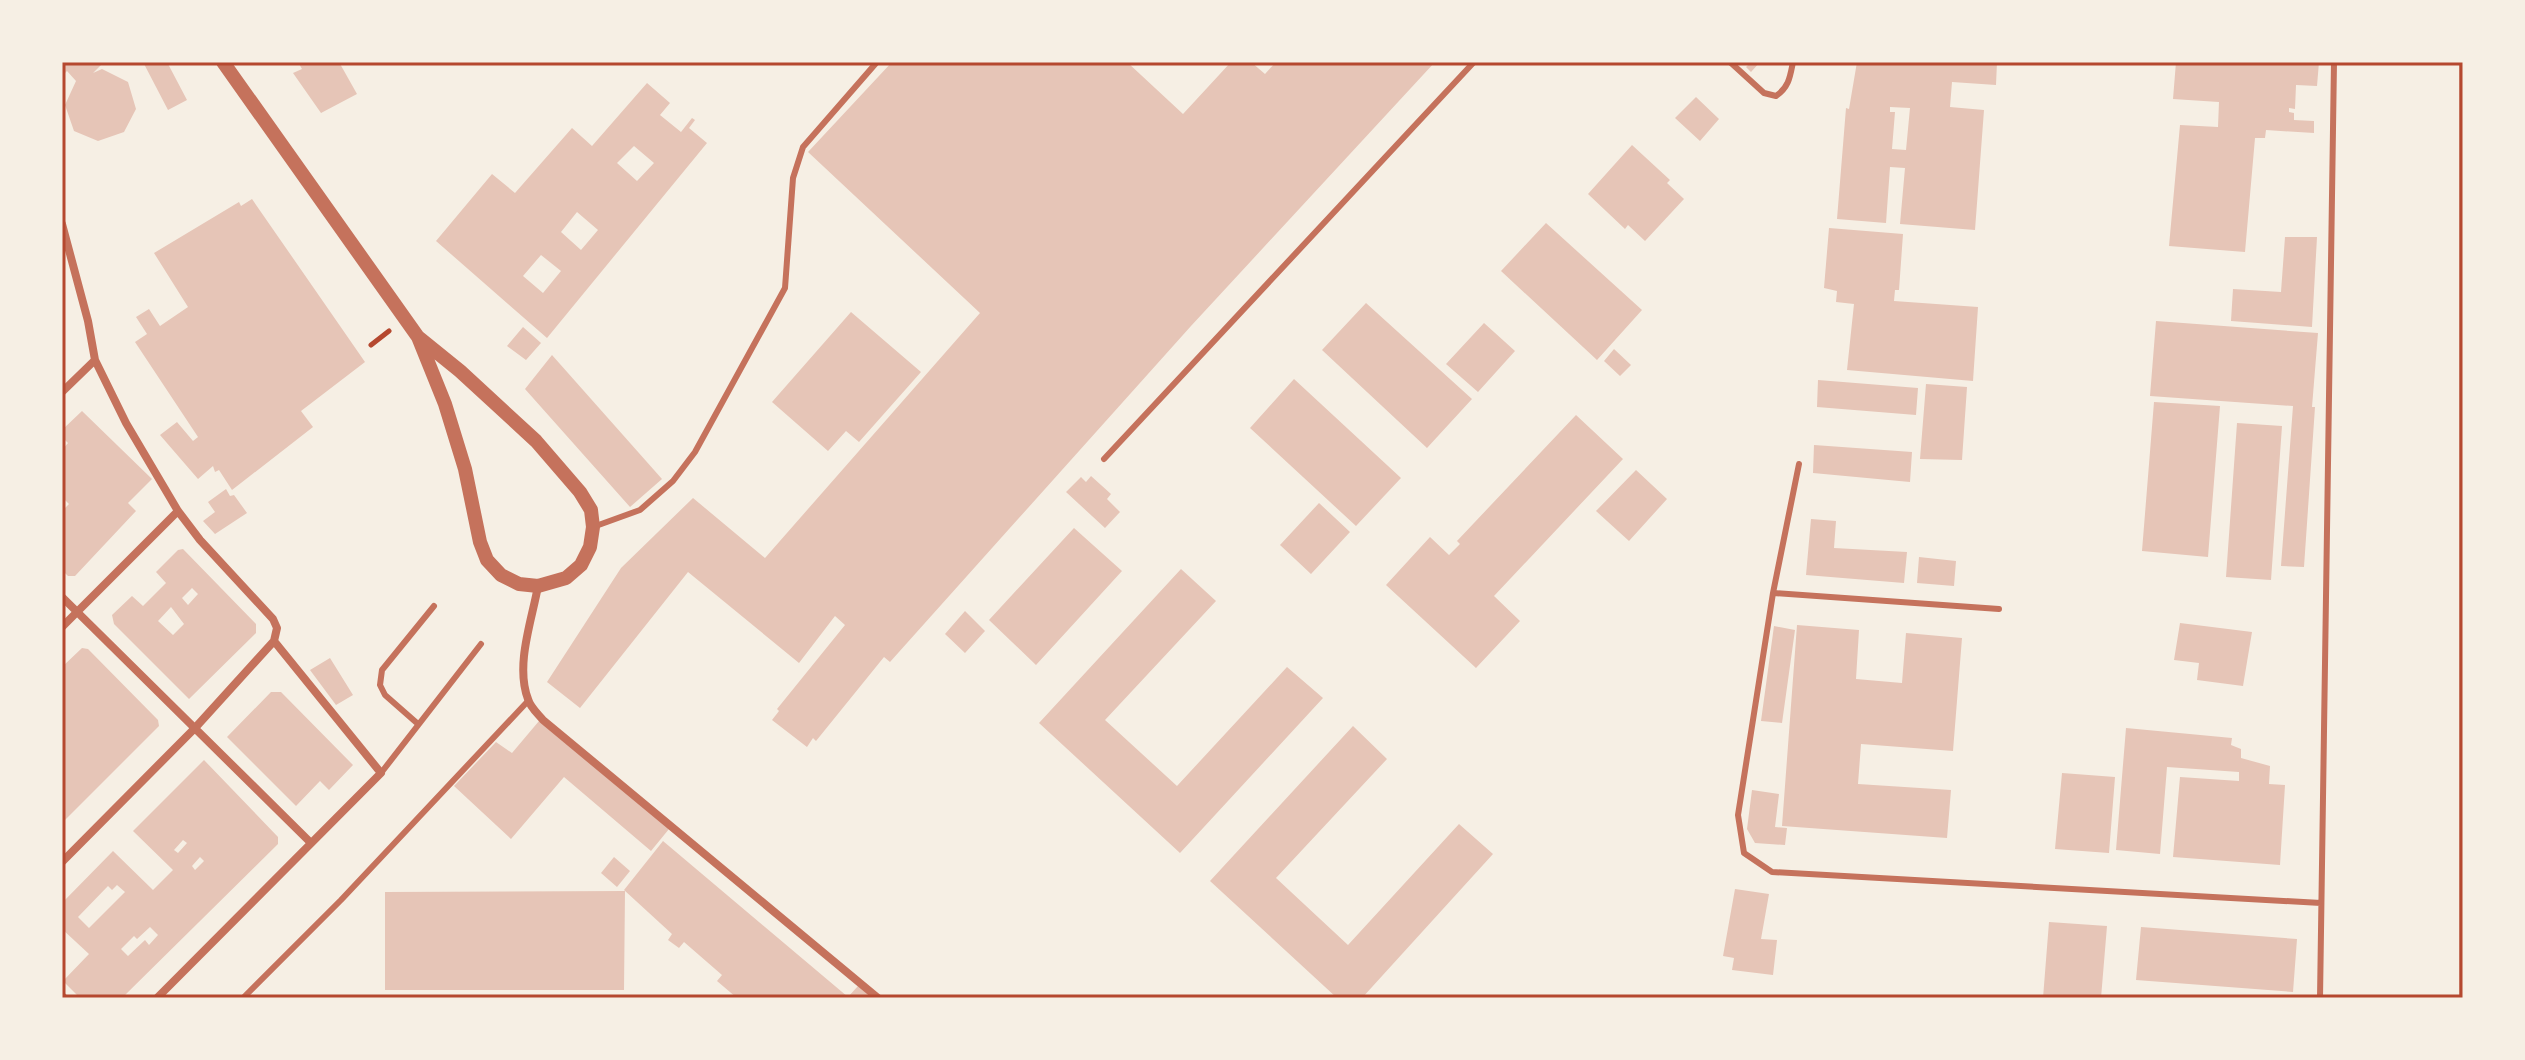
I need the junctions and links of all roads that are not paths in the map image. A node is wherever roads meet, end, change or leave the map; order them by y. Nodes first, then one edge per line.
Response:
1 (223, 62) edge
2 (877, 62) edge
3 (1474, 62) edge
4 (1730, 62) edge
5 (1793, 62) edge
6 (2334, 62) edge
7 (62, 224) edge
8 (418, 337) junction
9 (95, 360) junction
10 (62, 392) edge
11 (1104, 459) dead end
12 (1799, 464) dead end
13 (178, 511) junction
14 (593, 527) junction
15 (538, 586) junction
16 (1773, 593) junction
17 (62, 597) edge
18 (434, 606) dead end
19 (1999, 609) dead end
20 (77, 612) junction
21 (62, 627) edge
22 (274, 641) junction
23 (481, 644) dead end
24 (528, 701) junction
25 (418, 724) junction
26 (195, 728) junction
27 (381, 773) junction
28 (311, 843) junction
29 (62, 862) edge
30 (2321, 903) junction
31 (157, 998) edge
32 (243, 998) edge
33 (878, 998) edge
34 (2320, 998) edge

1 - 8 street
2 - 14 lane
3 - 11 lane
4 - 5 lane
6 - 30 lane
7 - 9 street
8 - 14 street
8 - 15 street
9 - 10 street
9 - 13 street
12 - 16 lane
13 - 20 street
13 - 22 street
14 - 15 street
15 - 24 street
16 - 19 lane
16 - 30 lane
17 - 20 street
18 - 25 lane
20 - 21 street
20 - 26 street
22 - 26 street
22 - 27 street
23 - 25 lane
24 - 32 lane
24 - 33 street
25 - 27 lane
26 - 28 street
26 - 29 street
27 - 28 street
28 - 31 street
30 - 34 lane

